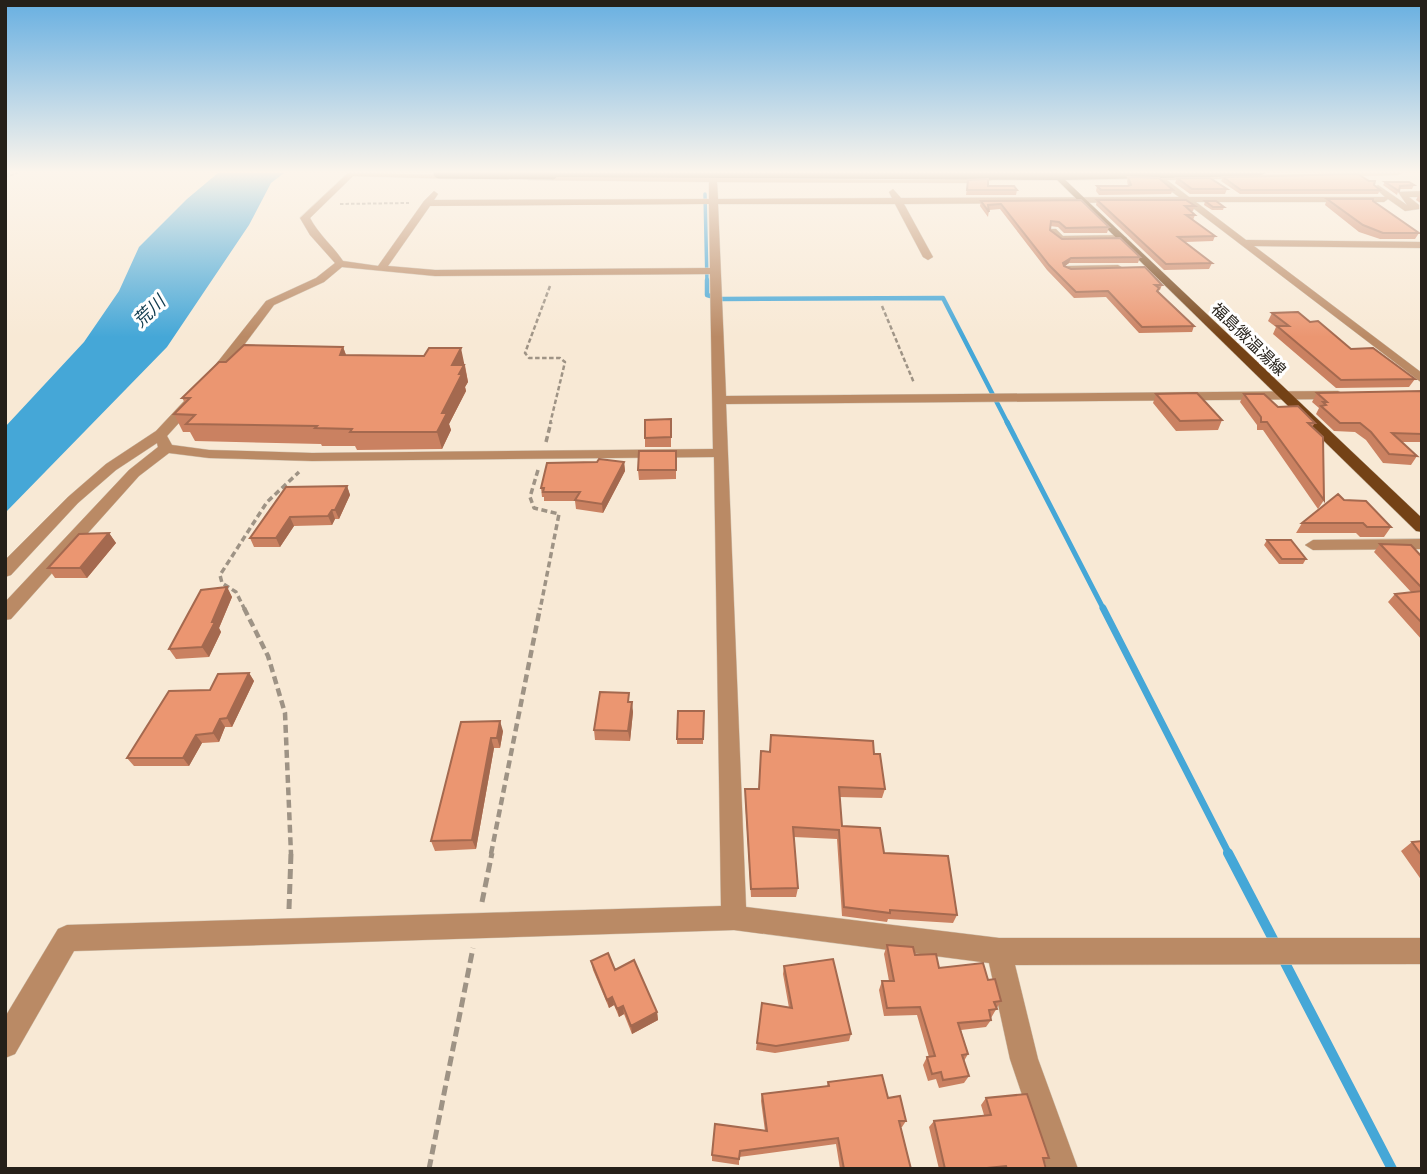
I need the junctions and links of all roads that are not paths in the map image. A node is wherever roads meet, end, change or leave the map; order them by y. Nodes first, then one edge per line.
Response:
1 (310, 228) edge
2 (410, 228) edge
3 (715, 228) edge
4 (912, 228) edge
5 (1112, 228) edge
6 (1224, 228) edge
7 (1053, 232) edge
8 (1122, 238) junction
9 (1245, 243) junction
10 (1422, 245) edge
11 (928, 257) dead end
12 (340, 264) junction
13 (1129, 268) edge
14 (381, 269) junction
15 (1069, 269) edge
16 (716, 271) junction
17 (1422, 379) edge
18 (1353, 395) edge
19 (1285, 396) junction
20 (718, 400) junction
21 (164, 441) junction
22 (719, 453) junction
23 (1422, 527) edge
24 (1422, 544) edge
25 (1313, 545) dead end
26 (5, 571) edge
27 (5, 614) edge
28 (734, 918) junction
29 (999, 951) junction
30 (1422, 951) edge
31 (5, 1044) edge
32 (1063, 1169) edge

1 - 12 street
2 - 14 street
3 - 16 street
4 - 11 street
5 - 8 main road, 福島微温湯線
6 - 9 street
7 - 8 street
8 - 19 main road, 福島微温湯線
9 - 10 street
9 - 17 street
12 - 14 street
12 - 21 street
13 - 15 street
14 - 16 street
16 - 20 street
18 - 19 street
19 - 20 street
19 - 23 main road, 福島微温湯線
20 - 22 street
21 - 22 street
21 - 26 street
21 - 27 street
22 - 28 street
24 - 25 street
28 - 29 street
28 - 31 street
29 - 30 street
29 - 32 street

